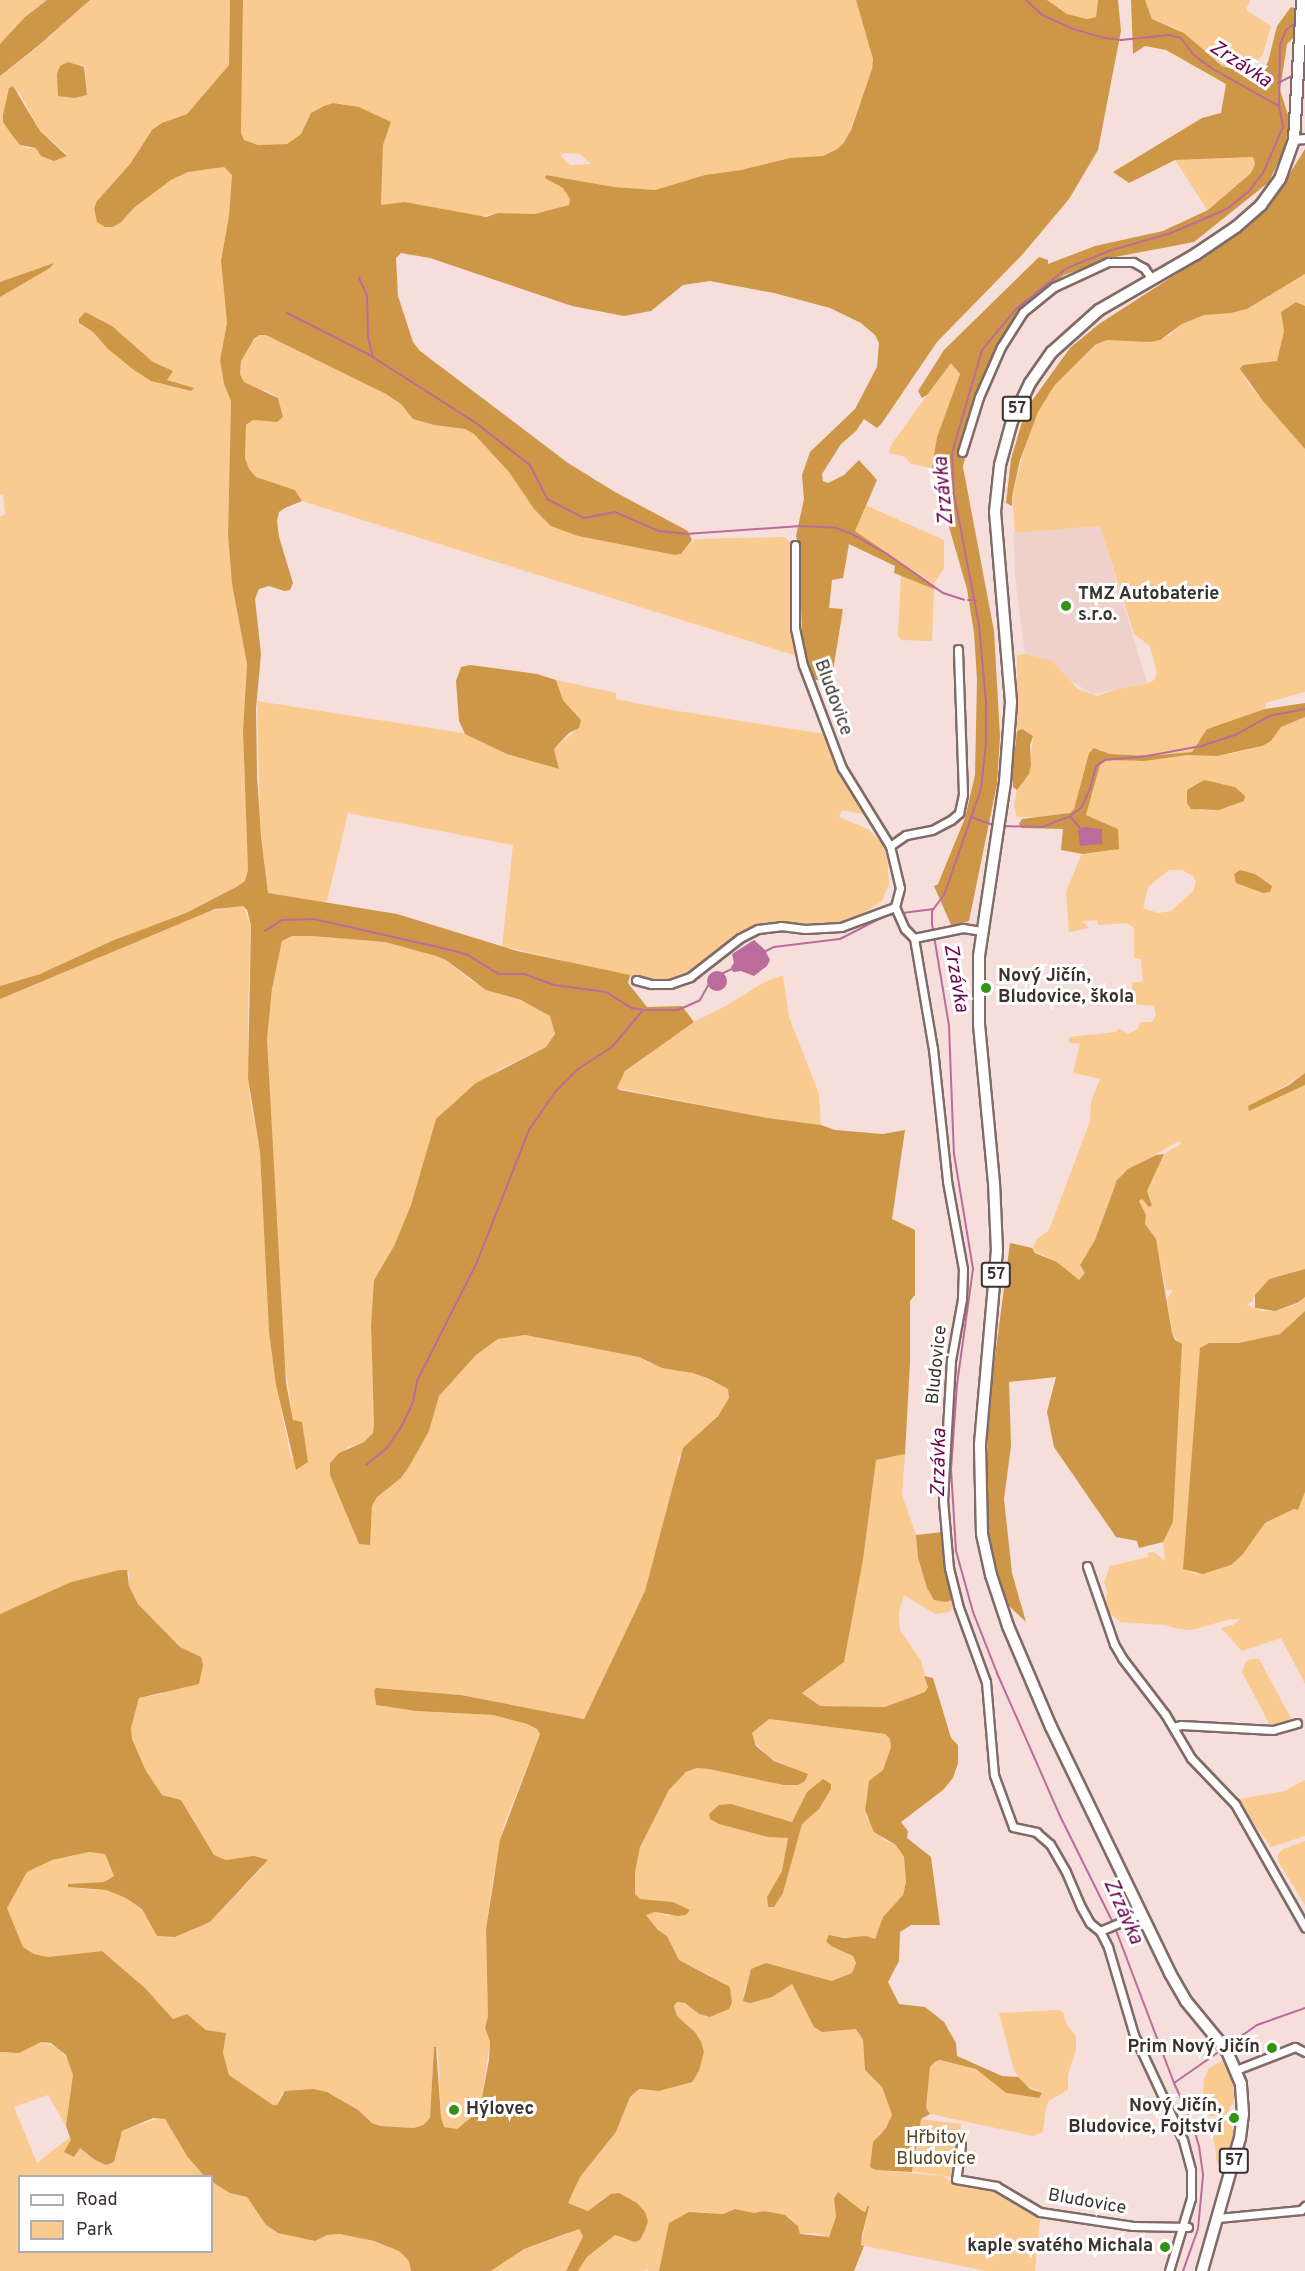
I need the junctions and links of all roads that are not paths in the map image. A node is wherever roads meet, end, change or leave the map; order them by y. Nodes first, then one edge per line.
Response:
1 (1302, 0) edge
2 (1299, 139) edge
3 (1152, 279) junction
4 (962, 452) dead end
5 (795, 545) dead end
6 (958, 649) dead end
7 (890, 846) junction
8 (895, 907) junction
9 (981, 932) junction
10 (917, 937) junction
11 (636, 980) dead end
12 (1087, 1566) dead end
13 (1297, 1723) dead end
14 (1173, 1727) junction
15 (1140, 1914) junction
16 (1305, 1927) edge
17 (1102, 1930) junction
18 (1305, 2052) edge
19 (1236, 2070) junction
20 (961, 2145) dead end
21 (1305, 2206) edge
22 (1218, 2218) junction
23 (1185, 2226) junction
24 (1169, 2271) edge
25 (1202, 2271) edge

1 - 2 main road, 57
2 - 3 main road, 57
3 - 4 street
3 - 9 main road, 57
5 - 7 street, Bludovice
6 - 7 street
7 - 8 street, Bludovice
8 - 10 street, Bludovice
8 - 11 street
9 - 10 street
9 - 15 main road, 57
10 - 17 street, Bludovice
12 - 14 street
13 - 14 street
14 - 16 street
15 - 17 street
15 - 19 main road, 57
17 - 23 street, Bludovice
18 - 19 street
19 - 22 main road, 57
20 - 23 street, Bludovice
21 - 22 street
22 - 25 main road, 57
23 - 24 street, Bludovice

